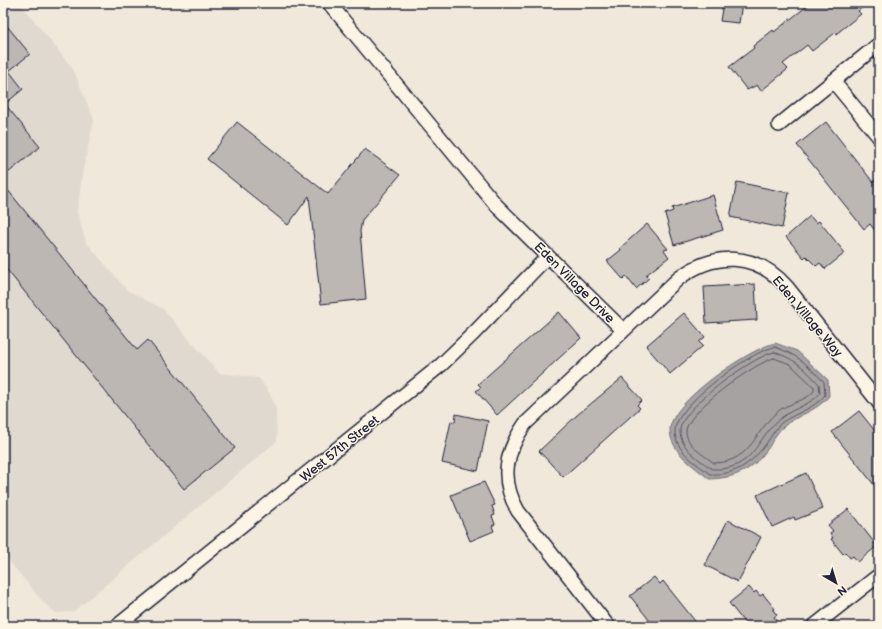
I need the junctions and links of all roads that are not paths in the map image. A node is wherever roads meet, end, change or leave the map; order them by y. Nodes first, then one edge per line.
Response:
1 (329, 3) edge
2 (879, 44) edge
3 (833, 81) junction
4 (779, 125) dead end
5 (879, 137) edge
6 (548, 256) junction
7 (623, 330) junction
8 (879, 403) edge
9 (879, 575) edge
10 (117, 626) edge
11 (608, 626) edge
12 (814, 626) edge

1 - 6 street, Eden Village Drive
2 - 3 street
3 - 4 street
3 - 5 street
6 - 7 street, Eden Village Drive
6 - 10 street, West 57th Street
7 - 8 street, Eden Village Way
7 - 11 street, Eden Village Drive
9 - 12 street

